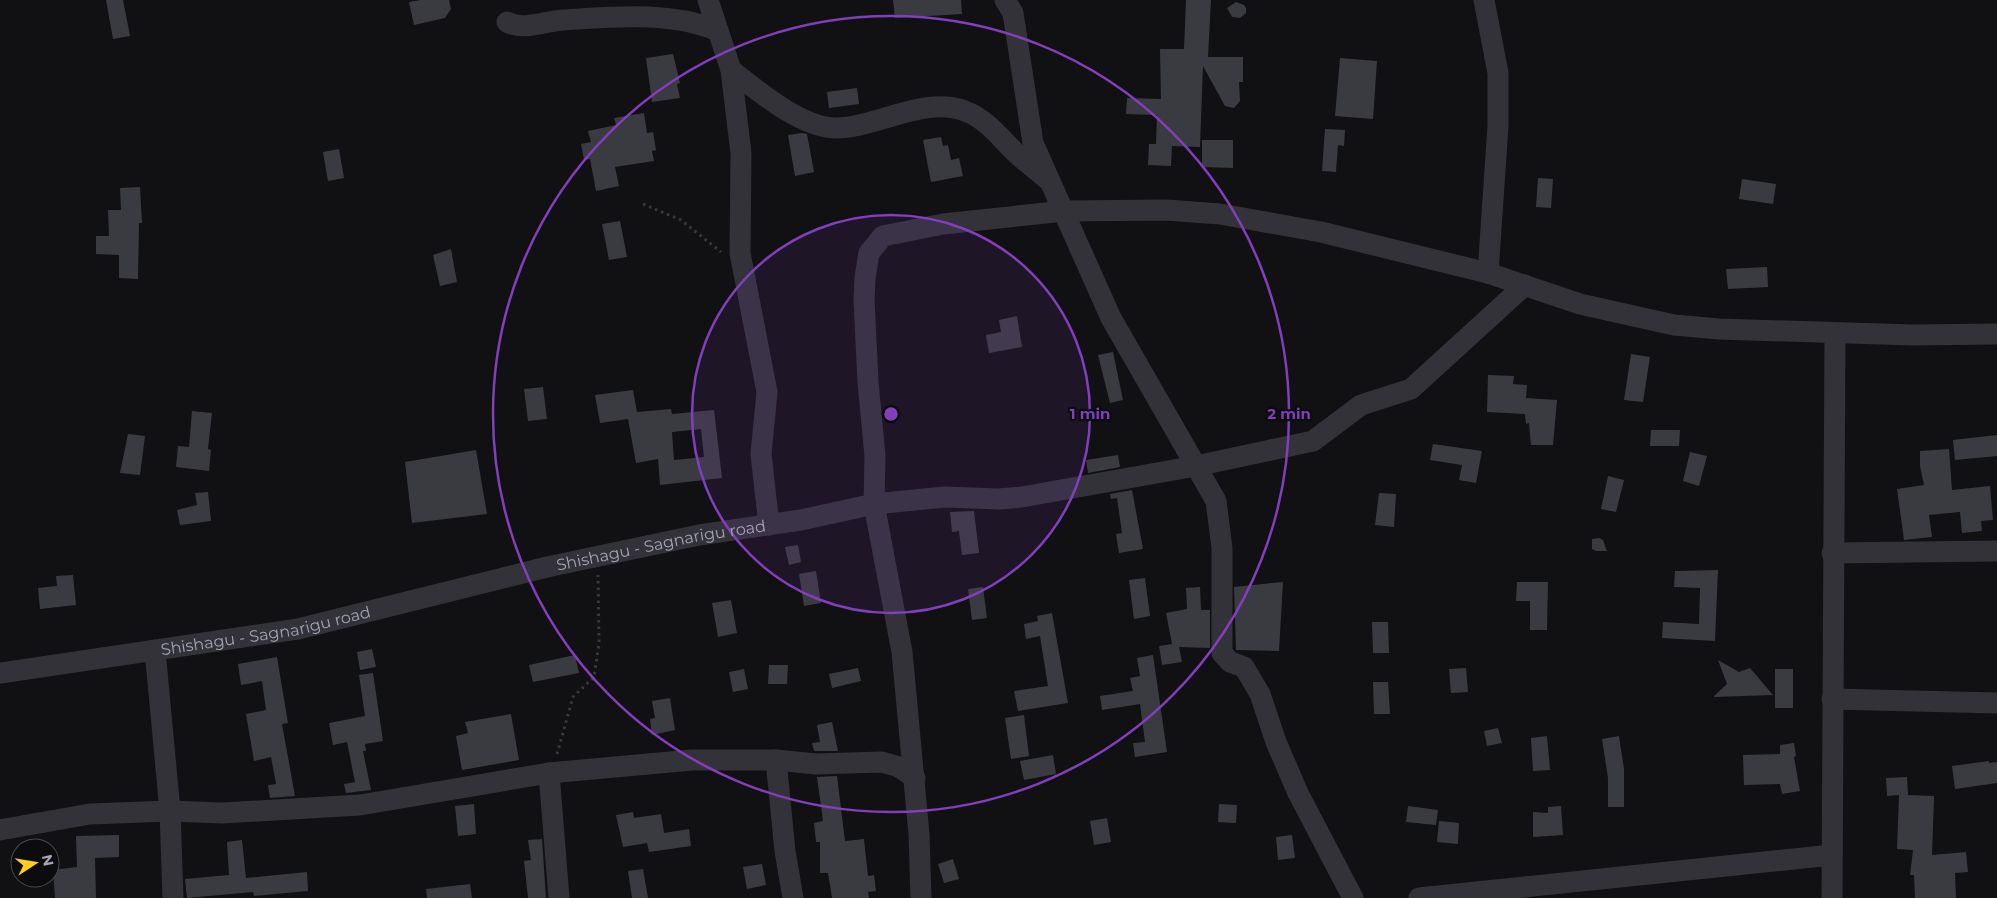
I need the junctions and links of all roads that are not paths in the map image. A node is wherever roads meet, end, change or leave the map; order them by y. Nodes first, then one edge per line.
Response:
1 (708, 0) edge
2 (1005, 0) edge
3 (1484, 0) edge
4 (507, 22) dead end
5 (718, 31) junction
6 (732, 70) junction
7 (1050, 182) junction
8 (1064, 211) junction
9 (1488, 273) junction
10 (1525, 285) junction
11 (1834, 333) junction
12 (1997, 334) edge
13 (1196, 466) junction
14 (874, 504) junction
15 (769, 525) junction
16 (1997, 551) edge
17 (1832, 553) junction
18 (155, 650) junction
19 (0, 673) edge
20 (1832, 699) junction
21 (1997, 703) edge
22 (776, 760) junction
23 (549, 773) junction
24 (915, 778) junction
25 (170, 811) junction
26 (0, 830) edge
27 (1832, 855) junction
28 (173, 898) edge
29 (559, 898) edge
30 (793, 898) edge
31 (921, 898) edge
32 (1353, 898) edge
33 (1419, 898) edge
34 (1832, 898) edge

1 - 5 street
2 - 7 street
3 - 9 street
4 - 5 street
5 - 6 street
6 - 7 street
6 - 15 street
7 - 8 street
8 - 9 street
8 - 13 street
8 - 14 street
9 - 10 street
10 - 11 street
10 - 13 street, Shishagu - Sagnarigu road
11 - 12 street
11 - 17 street
13 - 14 street, Shishagu - Sagnarigu road
13 - 32 street
14 - 15 street, Shishagu - Sagnarigu road
14 - 24 street
15 - 18 street, Shishagu - Sagnarigu road
16 - 17 street
17 - 20 street
18 - 19 street, Shishagu - Sagnarigu road
18 - 25 street
20 - 21 street
20 - 27 street
22 - 23 street
22 - 24 street
22 - 30 street
23 - 25 street
23 - 29 street
24 - 31 street
25 - 26 street
25 - 28 street
27 - 33 street
27 - 34 street

